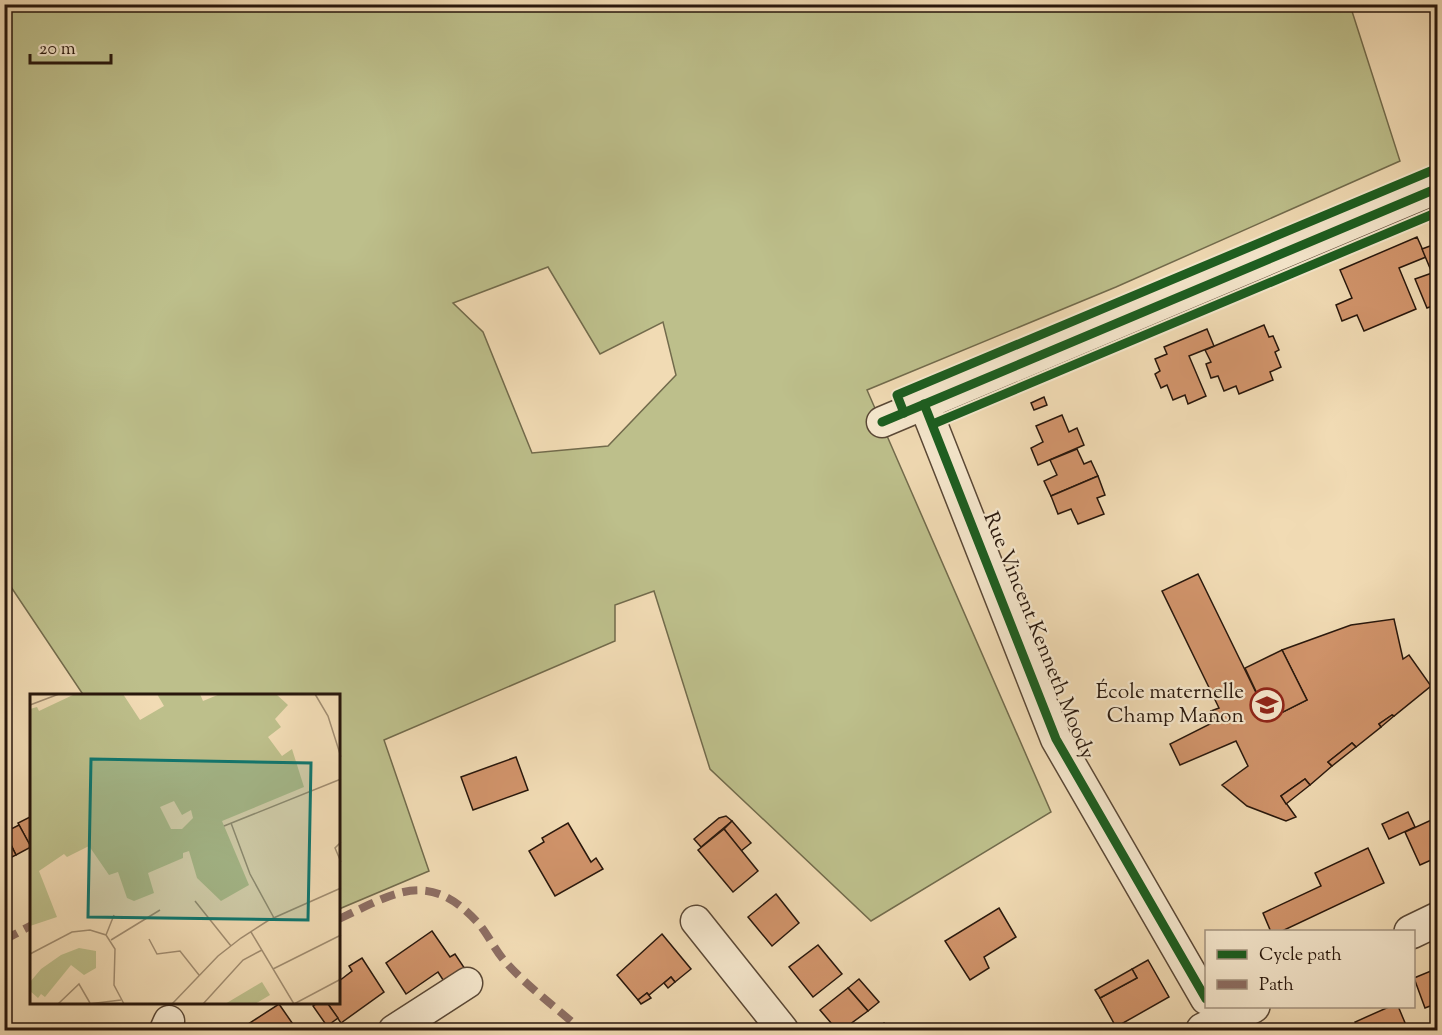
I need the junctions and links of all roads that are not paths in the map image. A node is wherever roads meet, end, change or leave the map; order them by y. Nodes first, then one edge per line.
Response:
1 (1437, 188) edge
2 (924, 404) junction
3 (882, 422) dead end
4 (1437, 919) edge
5 (696, 921) dead end
6 (1415, 930) edge
7 (468, 984) dead end
8 (1205, 1006) edge
9 (1243, 1008) edge
10 (1210, 1015) edge
11 (394, 1030) edge
12 (783, 1030) edge

1 - 2 street
2 - 3 street
2 - 8 street, Rue Vincent Kenneth Moody
4 - 6 street
5 - 12 street
7 - 11 street
9 - 10 street

